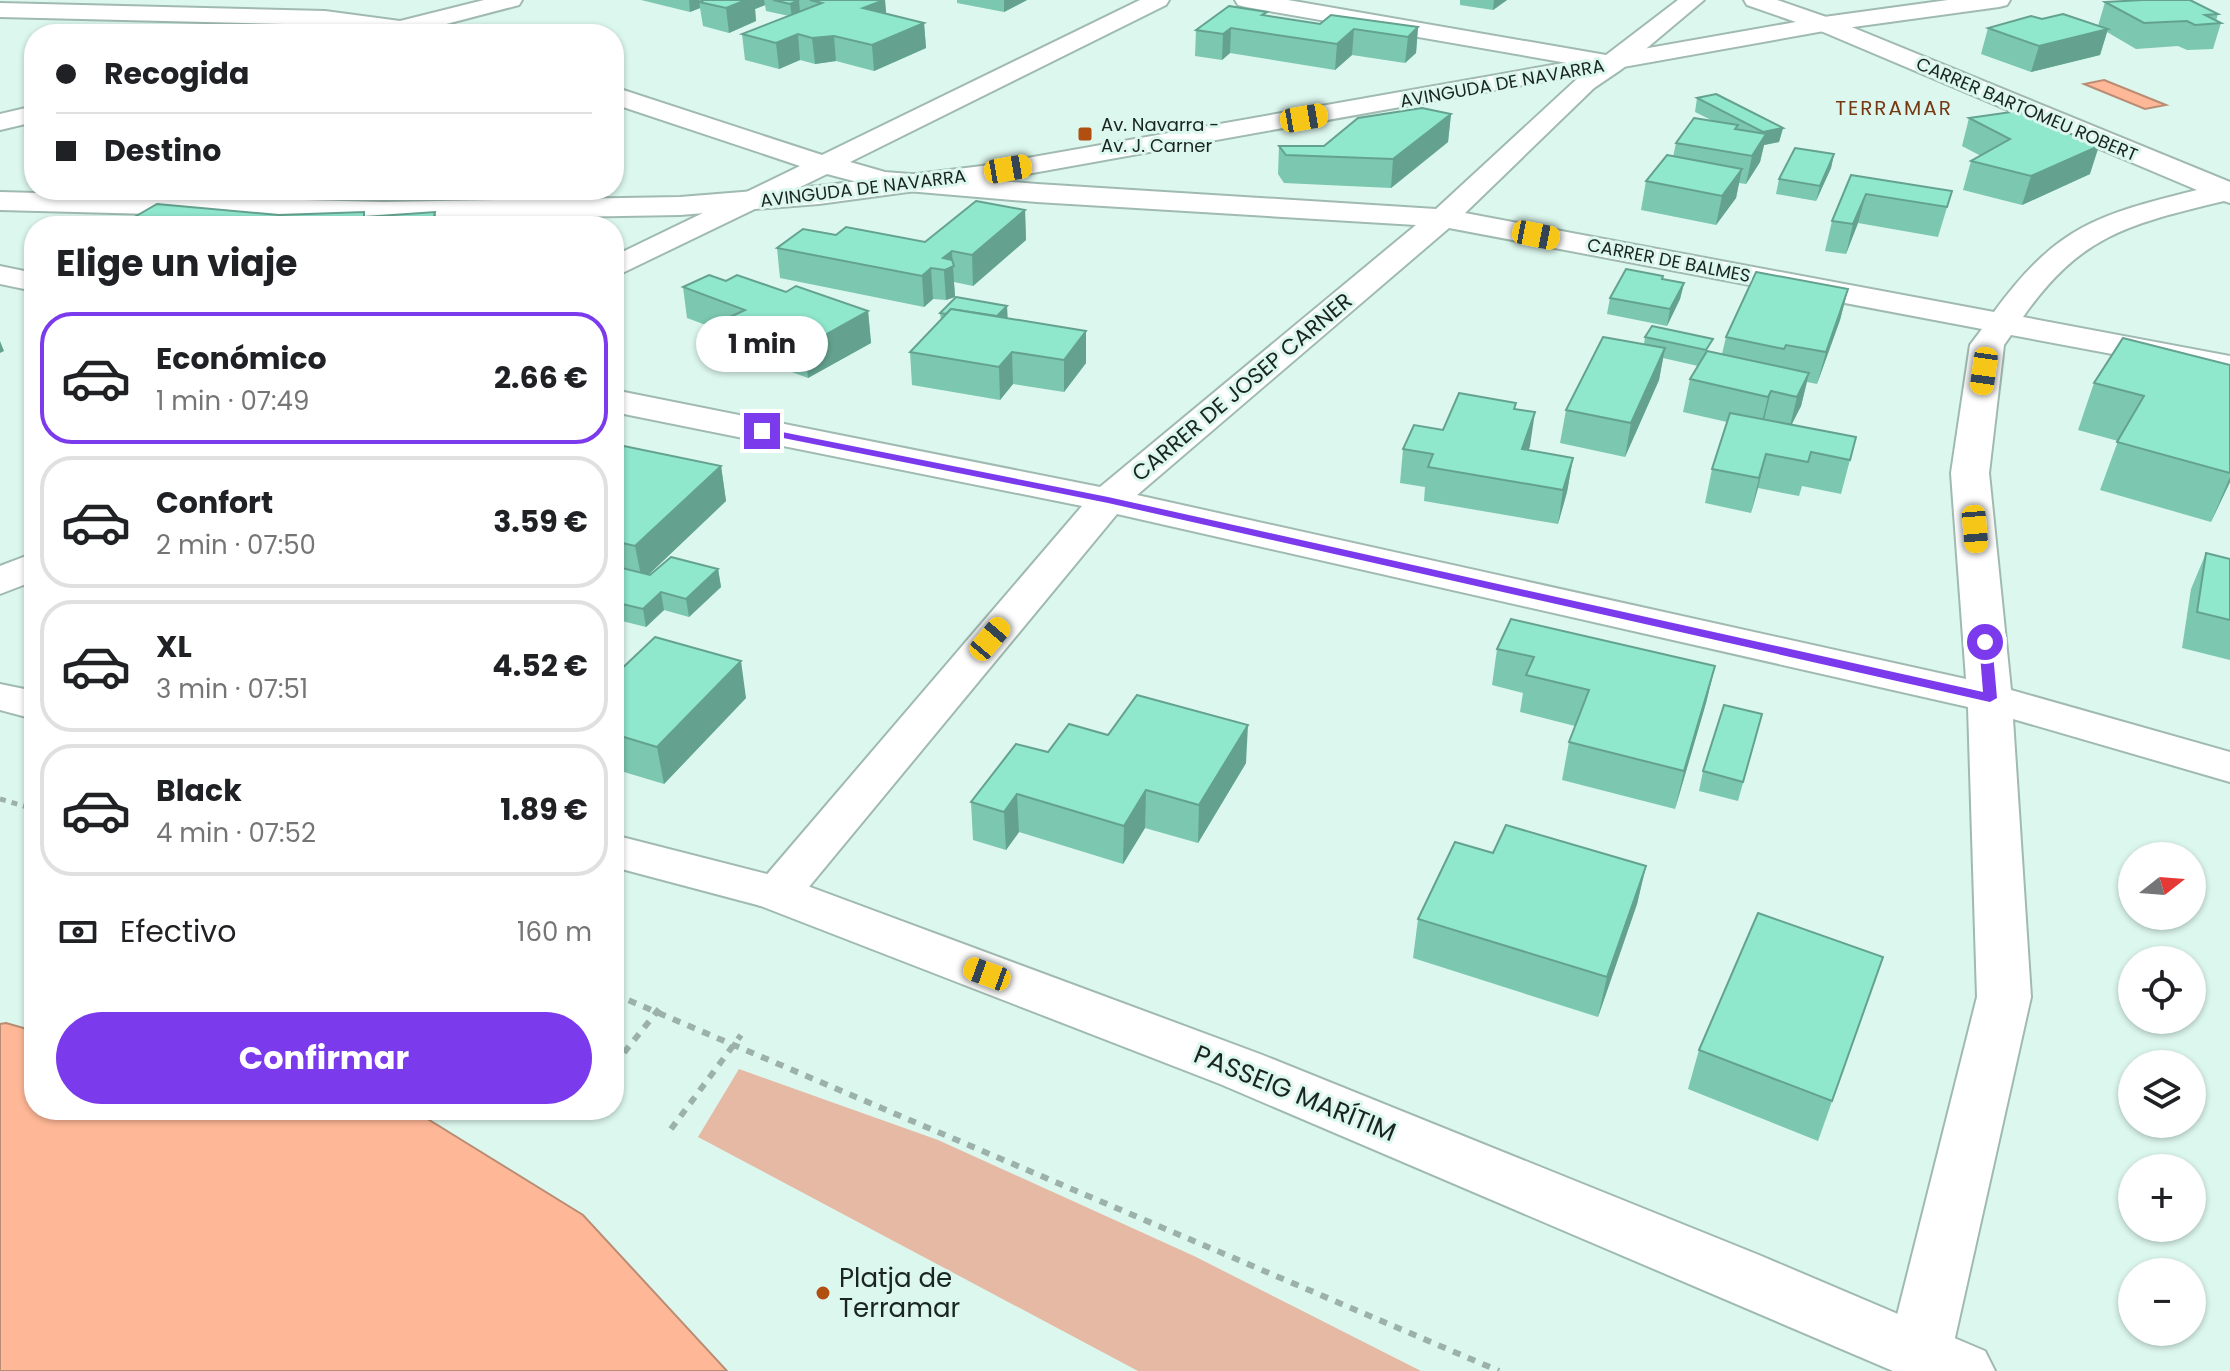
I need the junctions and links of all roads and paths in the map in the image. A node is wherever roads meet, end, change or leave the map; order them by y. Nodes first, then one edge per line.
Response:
1 (511, 0) edge
2 (1158, 0) edge
3 (1246, 0) edge
4 (1693, 0) edge
5 (1755, 0) edge
6 (1999, 0) edge
7 (0, 7) edge
8 (287, 17) junction
9 (313, 24) edge
10 (378, 24) edge
11 (417, 24) edge
12 (1824, 24) junction
13 (1613, 64) junction
14 (624, 98) edge
15 (24, 116) edge
16 (0, 122) edge
17 (823, 164) junction
18 (912, 184) junction
19 (2229, 192) edge
20 (0, 201) edge
21 (747, 201) junction
22 (42, 202) junction
23 (0, 211) edge
24 (1443, 218) junction
25 (624, 263) edge
26 (0, 275) edge
27 (24, 280) edge
28 (2001, 323) junction
29 (2230, 366) edge
30 (624, 403) edge
31 (1108, 500) junction
32 (24, 570) edge
33 (0, 582) edge
34 (0, 697) edge
35 (1990, 698) junction
36 (24, 703) edge
37 (2230, 767) edge
38 (0, 799) edge
39 (24, 806) edge
40 (624, 854) edge
41 (776, 893) junction
42 (624, 998) edge
43 (660, 1008) dead end
44 (741, 1035) dead end
45 (624, 1053) edge
46 (671, 1129) dead end
47 (1941, 1361) edge
48 (1499, 1371) edge

1 - 11 street
2 - 17 street
3 - 13 street
4 - 13 street, CARRER DE JOSEP CARNER
5 - 12 street, CARRER BARTOMEU ROBERT
6 - 12 street, AVINGUDA DE NAVARRA
7 - 8 street
8 - 9 street
8 - 10 street
12 - 13 street, AVINGUDA DE NAVARRA
12 - 19 street, CARRER BARTOMEU ROBERT
13 - 18 street, AVINGUDA DE NAVARRA
13 - 24 street, CARRER DE JOSEP CARNER
14 - 17 street
15 - 16 street
17 - 18 street
17 - 21 street
18 - 21 street, AVINGUDA DE NAVARRA
18 - 24 street, CARRER DE BALMES
19 - 28 street
20 - 22 street, AVINGUDA DE NAVARRA
21 - 22 street, AVINGUDA DE NAVARRA
21 - 25 street
22 - 23 street
24 - 28 street, CARRER DE BALMES
24 - 31 street, CARRER DE JOSEP CARNER
26 - 27 street
28 - 29 street, CARRER DE BALMES
28 - 35 street
30 - 31 street
31 - 35 street
31 - 41 street, CARRER DE JOSEP CARNER
32 - 33 street
34 - 36 street
35 - 37 street
35 - 47 street
38 - 39 path
40 - 41 street, PASSEIG MARÍTIM
41 - 47 street, PASSEIG MARÍTIM
42 - 48 path
43 - 45 path
44 - 46 path

